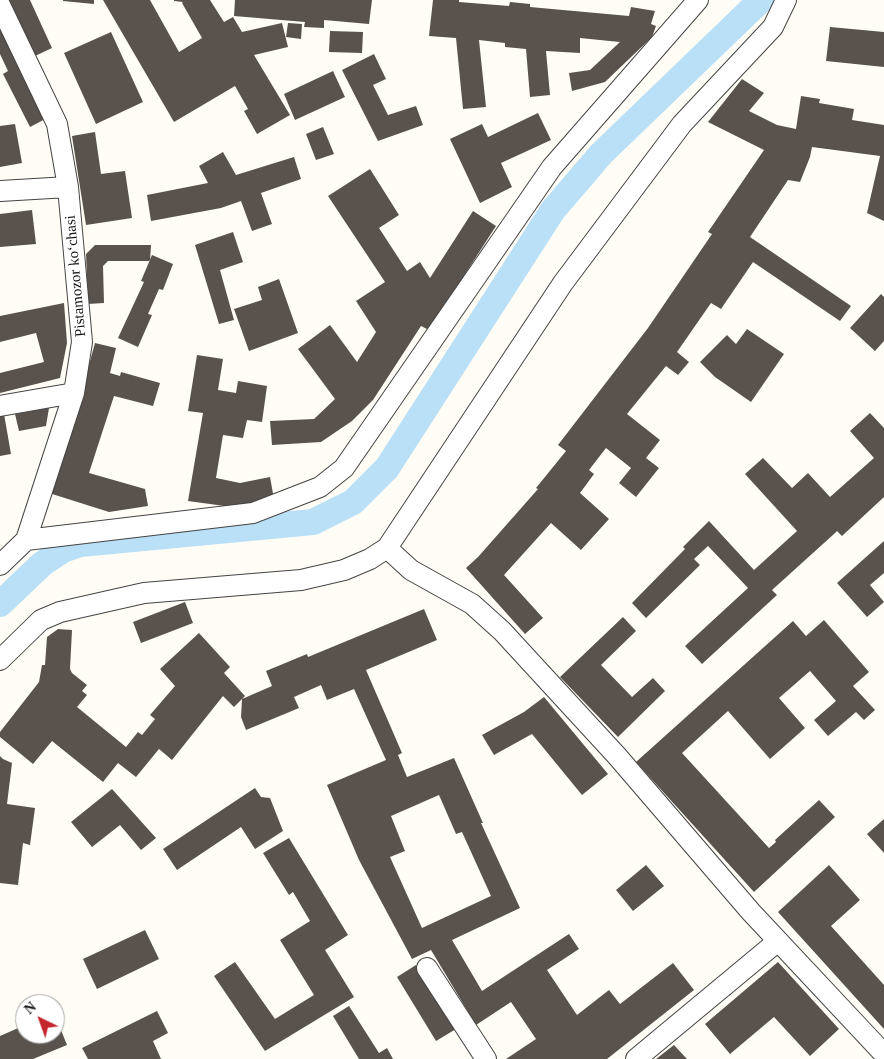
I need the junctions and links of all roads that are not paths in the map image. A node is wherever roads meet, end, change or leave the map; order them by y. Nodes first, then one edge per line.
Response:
1 (698, 0) edge
2 (786, 0) edge
3 (0, 5) edge
4 (68, 187) junction
5 (0, 191) edge
6 (74, 393) junction
7 (0, 406) edge
8 (26, 540) junction
9 (387, 548) junction
10 (0, 565) edge
11 (0, 660) edge
12 (778, 941) junction
13 (427, 968) dead end
14 (884, 1054) edge
15 (486, 1059) edge
16 (636, 1059) edge

1 - 8 street
2 - 9 street
3 - 4 street, Pistamozor koʻchasi
4 - 5 street
4 - 6 street, Pistamozor koʻchasi
6 - 7 street
6 - 8 street, Pistamozor koʻchasi
8 - 10 street, Pistamozor koʻchasi
9 - 11 street
9 - 12 street
12 - 14 street
12 - 16 street
13 - 15 street

